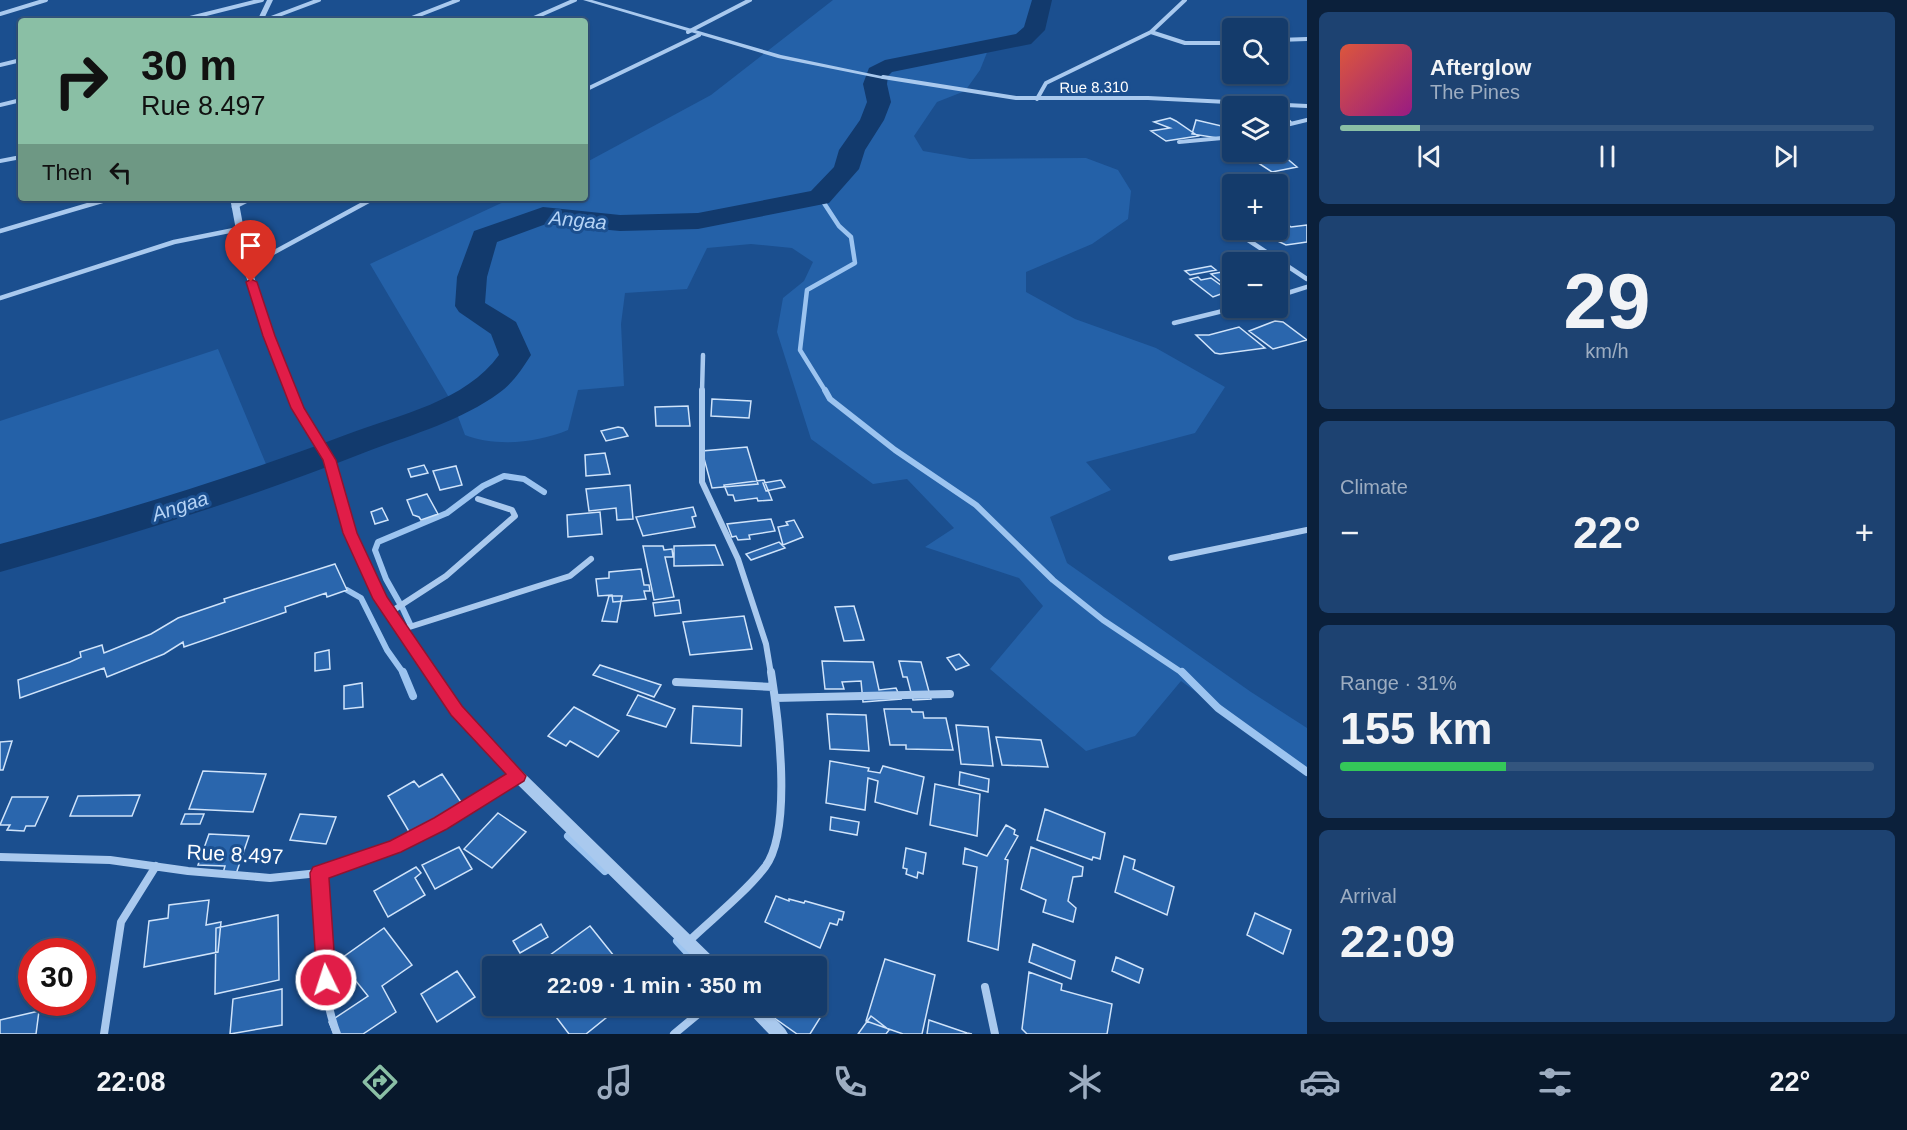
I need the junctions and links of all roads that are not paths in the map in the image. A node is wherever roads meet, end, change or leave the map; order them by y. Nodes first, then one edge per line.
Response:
1 (46, 0) edge
2 (262, 0) edge
3 (270, 0) edge
4 (319, 0) edge
5 (458, 0) edge
6 (575, 0) edge
7 (586, 0) edge
8 (750, 0) edge
9 (1185, 0) edge
10 (0, 14) edge
11 (190, 18) edge
12 (262, 18) edge
13 (269, 18) edge
14 (412, 18) edge
15 (533, 18) edge
16 (688, 32) junction
17 (1151, 32) junction
18 (699, 35) junction
19 (1307, 39) edge
20 (1288, 40) edge
21 (1222, 43) edge
22 (18, 61) edge
23 (0, 65) edge
24 (883, 77) joint
25 (588, 89) edge
26 (1037, 99) junction
27 (18, 101) edge
28 (0, 105) edge
29 (1307, 106) edge
30 (1307, 120) edge
31 (1288, 125) edge
32 (1222, 138) edge
33 (1179, 142) dead end
34 (18, 158) edge
35 (0, 161) edge
36 (102, 201) edge
37 (368, 201) edge
38 (234, 202) edge
39 (239, 229) junction
40 (0, 231) edge
41 (1249, 240) edge
42 (247, 267) junction
43 (1307, 279) edge
44 (1307, 287) edge
45 (1288, 293) edge
46 (0, 298) edge
47 (1222, 311) edge
48 (1174, 323) dead end
49 (703, 355) dead end
50 (478, 499) dead end
51 (1307, 530) edge
52 (1172, 558) dead end
53 (591, 559) dead end
54 (389, 613) junction
55 (400, 630) junction
56 (676, 682) dead end
57 (773, 687) junction
58 (950, 694) dead end
59 (775, 698) junction
60 (518, 776) junction
61 (0, 857) edge
62 (156, 866) junction
63 (319, 873) junction
64 (688, 942) junction
65 (702, 956) edge
66 (985, 987) dead end
67 (696, 1016) edge
68 (762, 1016) edge
69 (104, 1034) edge
70 (337, 1034) edge
71 (674, 1034) edge
72 (780, 1034) edge
73 (995, 1034) edge

1 - 10 street
2 - 11 street
3 - 12 street
4 - 13 street
5 - 14 street
6 - 15 street
7 - 16 street
8 - 16 street
9 - 17 street
16 - 18 street
17 - 21 street
17 - 26 street
18 - 24 street
18 - 25 street
19 - 20 street
22 - 23 street
24 - 26 street, Rue 8.310
26 - 29 street, Rue 8.310
27 - 28 street
30 - 31 street
32 - 33 street
34 - 35 street
36 - 40 street
37 - 42 street
38 - 39 street
39 - 42 street
39 - 46 street
41 - 43 street
42 - 54 street
44 - 45 street
47 - 48 street
49 - 57 street
50 - 54 street
51 - 52 street
53 - 55 street
54 - 55 street
55 - 60 street
56 - 57 street
57 - 59 street
58 - 59 street
59 - 64 street
60 - 63 street, Rue 8.497
60 - 64 street
61 - 62 street, Rue 8.497
62 - 63 street, Rue 8.497
62 - 69 street
63 - 70 street
64 - 65 street
66 - 73 street
67 - 71 street
68 - 72 street

